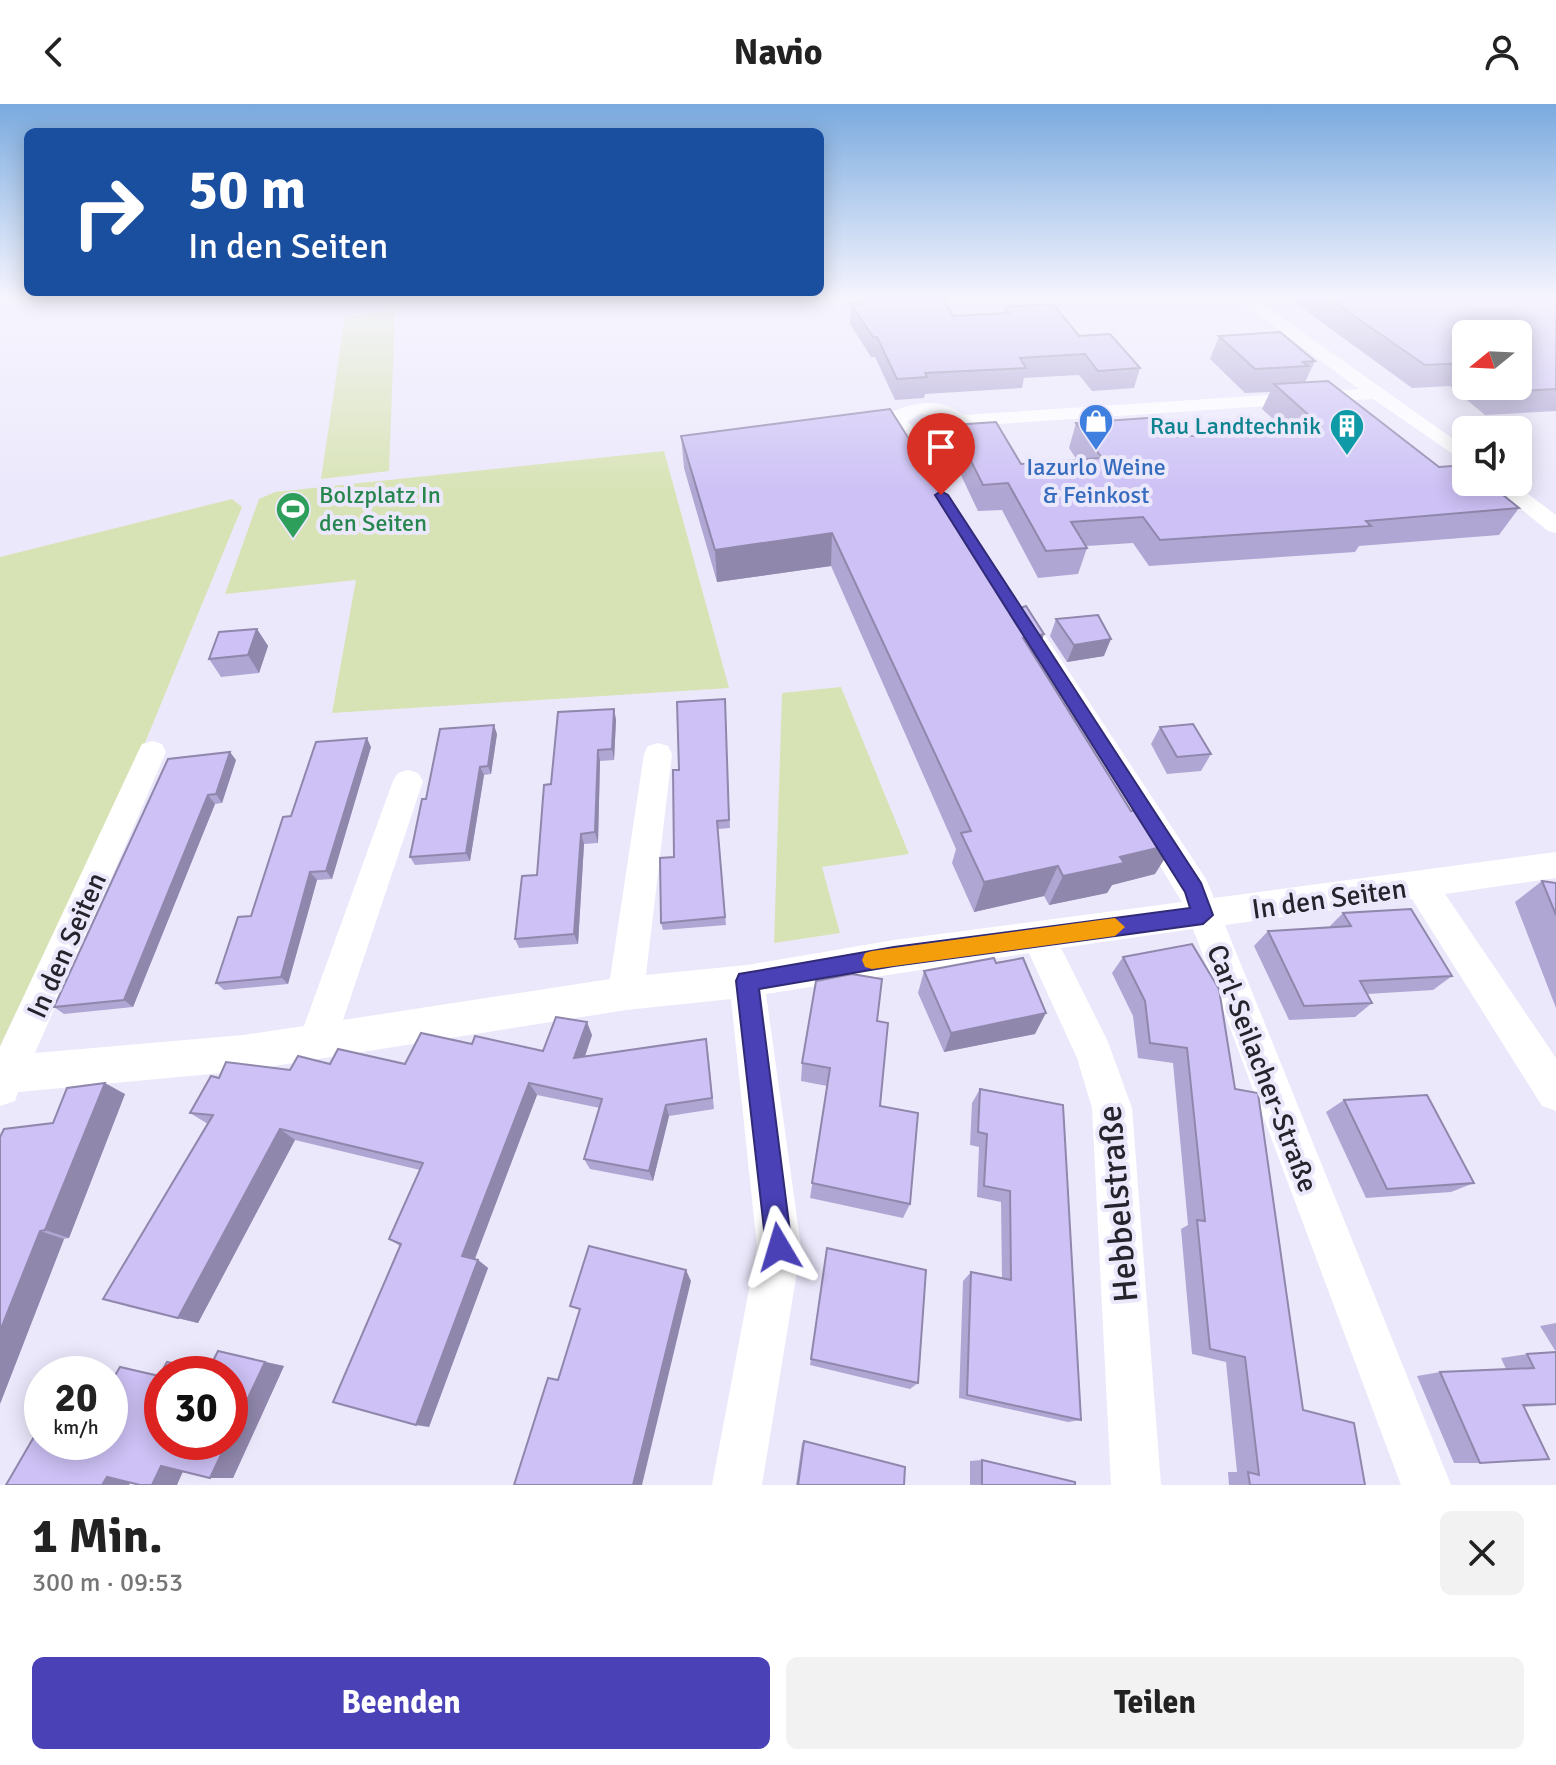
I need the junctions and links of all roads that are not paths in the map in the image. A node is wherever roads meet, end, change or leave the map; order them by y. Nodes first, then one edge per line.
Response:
1 (1335, 361) edge
2 (1381, 393) junction
3 (959, 421) junction
4 (902, 430) junction
5 (1452, 446) edge
6 (924, 468) edge
7 (1517, 496) edge
8 (1556, 526) edge
9 (1002, 589) edge
10 (152, 752) dead end
11 (658, 754) dead end
12 (408, 781) dead end
13 (1556, 865) edge
14 (1421, 885) junction
15 (1203, 915) junction
16 (1039, 938) junction
17 (747, 981) junction
18 (626, 993) junction
19 (317, 1041) junction
20 (4, 1081) edge
21 (1556, 1092) edge
22 (737, 1485) edge
23 (1136, 1485) edge
24 (1426, 1485) edge

1 - 2 street
2 - 3 street
2 - 5 street
3 - 4 street
3 - 4 street
4 - 6 street
7 - 8 street
9 - 15 street, Carl-Seilacher-Straße
10 - 20 street, In den Seiten
11 - 18 street
12 - 19 street
13 - 14 street, In den Seiten
14 - 15 street, In den Seiten
14 - 21 street
15 - 16 street, In den Seiten
15 - 24 street, Carl-Seilacher-Straße
16 - 17 street, In den Seiten
16 - 23 street, Hebbelstraße
17 - 18 street, In den Seiten
17 - 22 street
18 - 19 street, In den Seiten
19 - 20 street, In den Seiten

